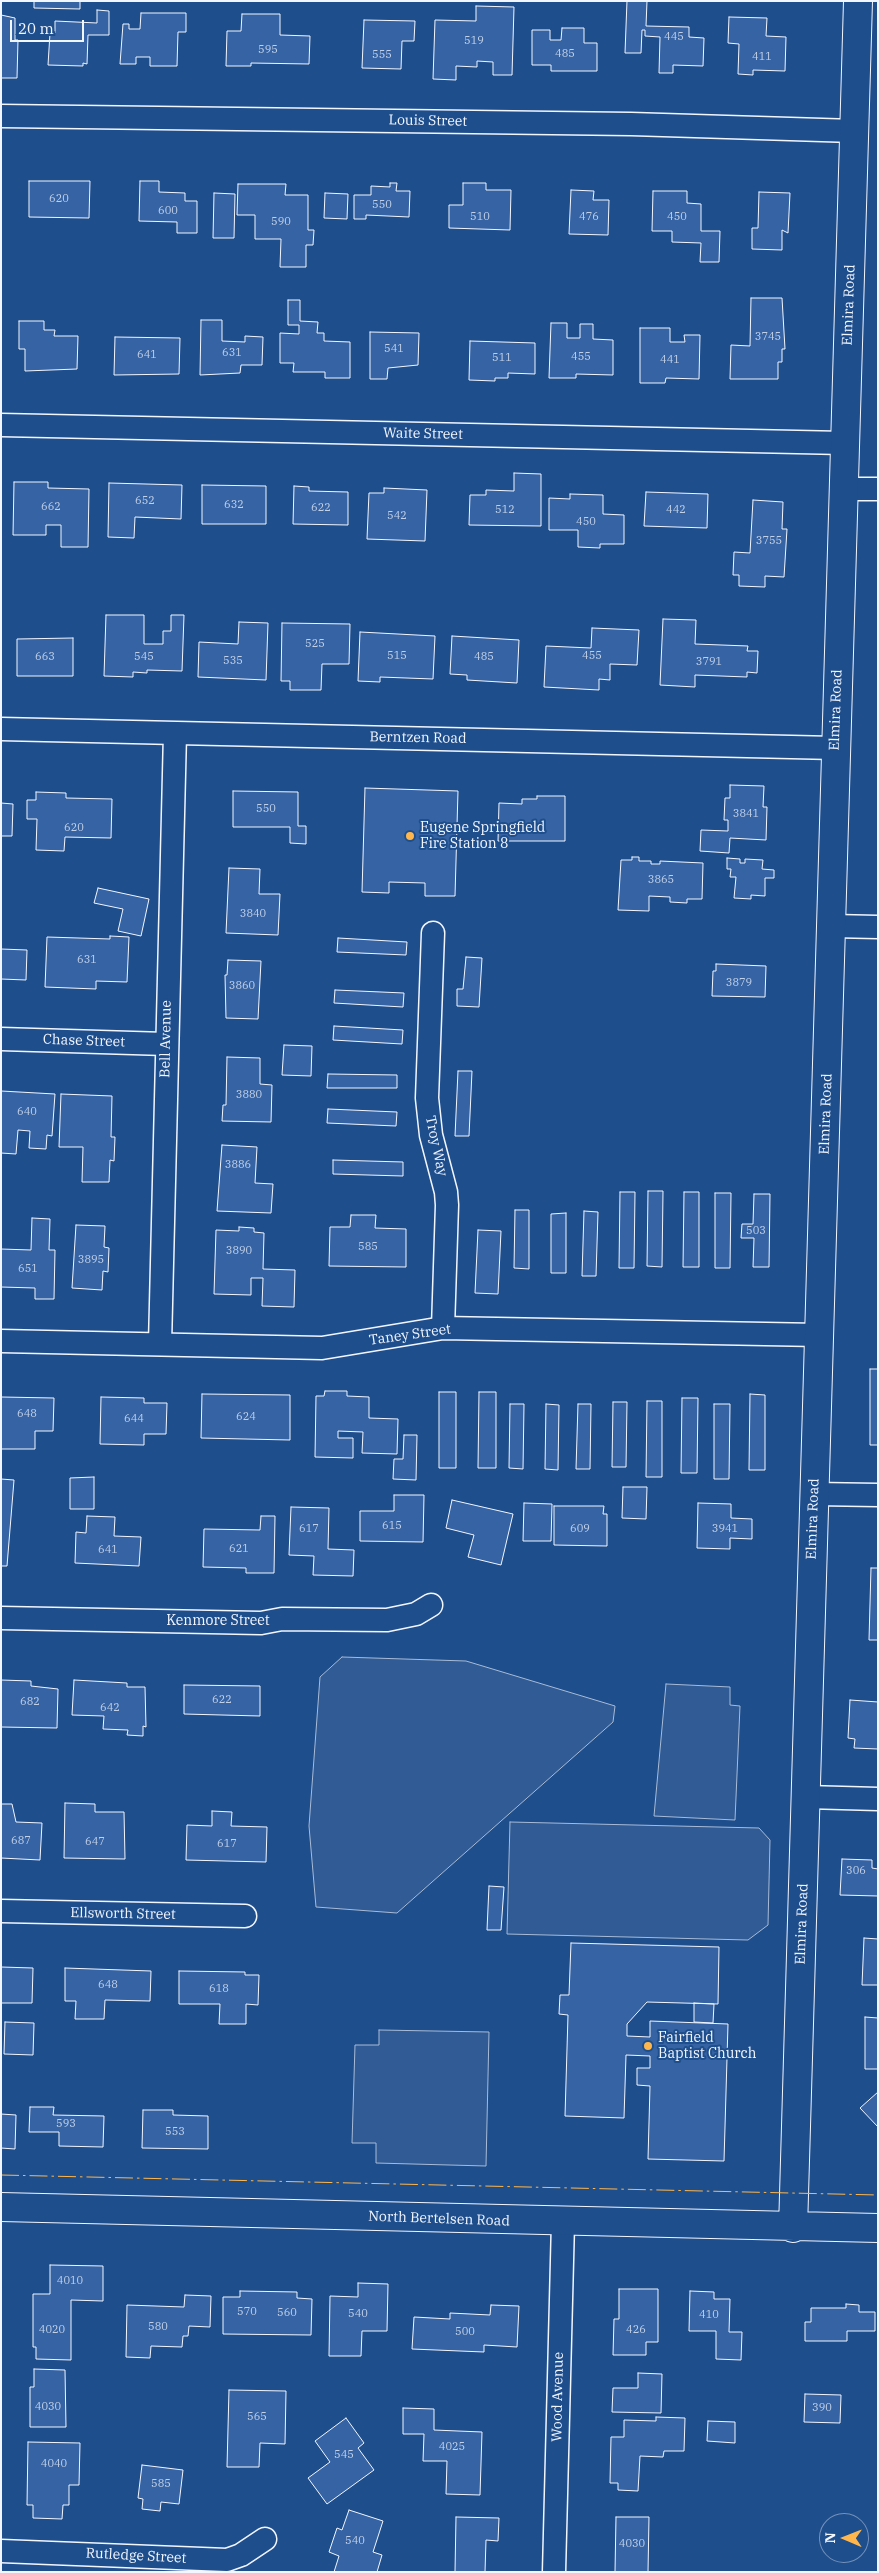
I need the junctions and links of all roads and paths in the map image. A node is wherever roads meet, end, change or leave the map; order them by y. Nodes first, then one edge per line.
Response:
1 (858, 1) edge
2 (1, 116) edge
3 (854, 131) junction
4 (1, 425) edge
5 (844, 443) junction
6 (843, 489) junction
7 (878, 490) edge
8 (1, 729) edge
9 (174, 733) junction
10 (835, 748) junction
11 (831, 926) junction
12 (878, 927) edge
13 (433, 933) dead end
14 (1, 1039) edge
15 (166, 1044) junction
16 (443, 1328) junction
17 (819, 1335) junction
18 (1, 1341) edge
19 (160, 1344) junction
20 (814, 1494) junction
21 (878, 1495) edge
22 (431, 1605) dead end
23 (1, 1618) edge
24 (806, 1797) junction
25 (878, 1799) edge
26 (1, 1911) edge
27 (245, 1916) dead end
28 (1, 2207) edge
29 (563, 2222) junction
30 (793, 2228) junction
31 (878, 2228) edge
32 (265, 2539) dead end
33 (1, 2551) edge
34 (554, 2572) edge

1 - 3 street, Elmira Road
2 - 3 street, Louis Street
3 - 5 street, Elmira Road
4 - 5 street, Waite Street
5 - 6 street, Elmira Road
6 - 7 street
6 - 10 street, Elmira Road
8 - 9 street, Berntzen Road
9 - 10 street, Berntzen Road
9 - 15 street, Bell Avenue
10 - 11 street, Elmira Road
11 - 12 street
11 - 17 street, Elmira Road
13 - 16 street, Troy Way
14 - 15 street, Chase Street
15 - 19 street, Bell Avenue
16 - 17 street, Taney Street
16 - 19 street, Taney Street
17 - 20 street, Elmira Road
18 - 19 street, Taney Street
20 - 21 street
20 - 24 street, Elmira Road
22 - 23 street, Kenmore Street
24 - 25 street
24 - 30 street, Elmira Road
26 - 27 street, Ellsworth Street
28 - 29 street, North Bertelsen Road
29 - 30 street, North Bertelsen Road
29 - 34 street, Wood Avenue
30 - 31 street, North Bertelsen Road
32 - 33 street, Rutledge Street

